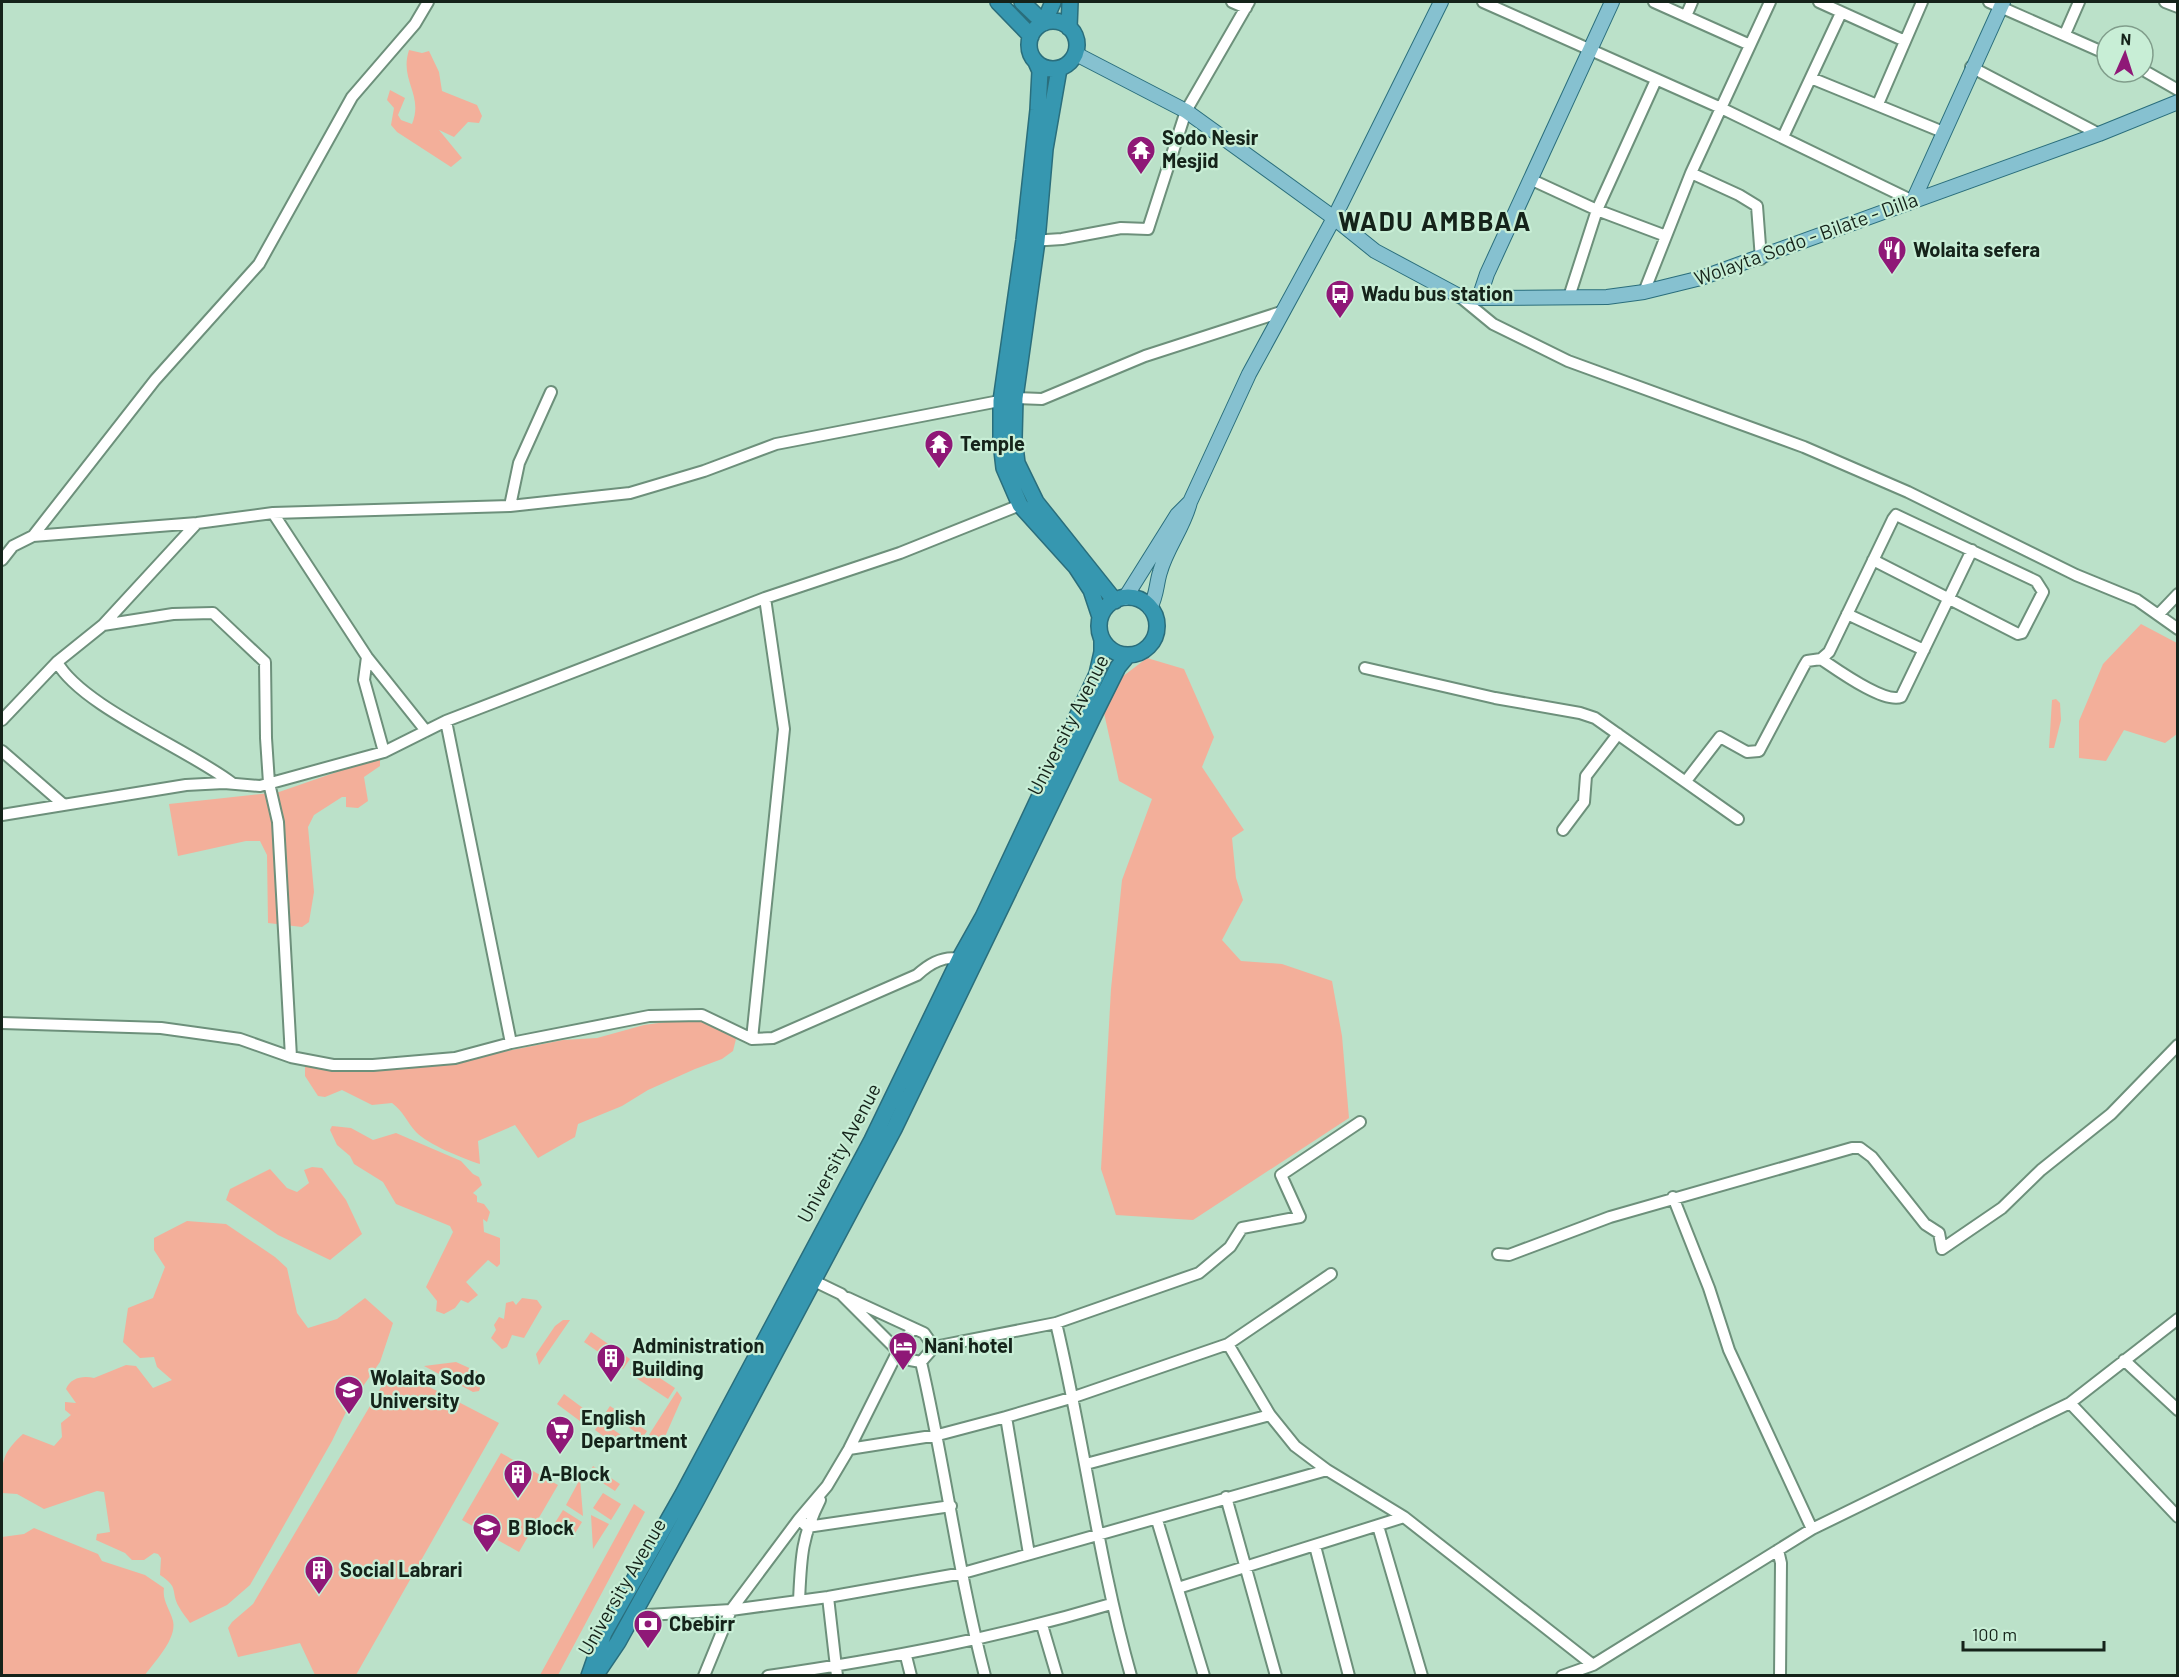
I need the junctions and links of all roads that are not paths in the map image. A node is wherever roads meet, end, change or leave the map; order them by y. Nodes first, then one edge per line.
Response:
1 (428, 2) edge
2 (998, 2) edge
3 (1022, 2) edge
4 (1053, 2) edge
5 (1070, 2) edge
6 (1232, 2) edge
7 (1441, 2) edge
8 (1484, 2) edge
9 (1612, 2) edge
10 (1654, 2) edge
11 (1692, 2) edge
12 (1770, 2) edge
13 (1818, 2) edge
14 (1922, 2) edge
15 (2079, 2) edge
16 (2165, 2) edge
17 (1997, 3) edge
18 (1248, 5) edge
19 (2178, 7) edge
20 (1841, 13) junction
21 (1686, 16) junction
22 (1044, 24) junction
23 (1070, 28) junction
24 (2065, 34) junction
25 (1031, 36) junction
26 (1905, 41) junction
27 (1750, 45) junction
28 (2095, 48) edge
29 (1590, 49) junction
30 (1076, 54) junction
31 (1036, 62) junction
32 (1971, 67) junction
33 (1059, 69) junction
34 (2155, 77) edge
35 (1812, 78) junction
36 (1656, 80) junction
37 (2178, 90) edge
38 (2178, 102) edge
39 (1878, 104) junction
40 (1721, 108) junction
41 (1186, 111) junction
42 (1942, 132) junction
43 (2099, 134) junction
44 (1782, 137) junction
45 (1691, 173) junction
46 (1532, 180) junction
47 (1913, 201) junction
48 (1597, 210) junction
49 (1334, 218) junction
50 (1666, 236) junction
51 (1030, 241) junction
52 (1761, 259) junction
53 (1644, 292) junction
54 (1459, 296) junction
55 (1569, 297) junction
56 (1479, 298) junction
57 (1284, 310) junction
58 (551, 392) dead end
59 (1008, 400) junction
60 (1190, 502) junction
61 (1020, 505) junction
62 (510, 506) junction
63 (273, 513) junction
64 (197, 523) junction
65 (33, 536) junction
66 (1972, 550) junction
67 (2, 560) edge
68 (1873, 560) junction
69 (2178, 594) edge
70 (765, 598) junction
71 (1948, 598) junction
72 (1120, 599) junction
73 (1150, 608) junction
74 (1847, 614) junction
75 (2158, 615) junction
76 (1100, 617) junction
77 (103, 625) junction
78 (2178, 629) edge
79 (1102, 640) junction
80 (1924, 650) junction
81 (1128, 655) junction
82 (367, 657) junction
83 (1821, 659) junction
84 (57, 662) junction
85 (1365, 668) dead end
86 (2, 720) edge
87 (446, 721) junction
88 (426, 730) junction
89 (1618, 735) junction
90 (2, 751) edge
91 (384, 752) junction
92 (1686, 782) junction
93 (232, 783) junction
94 (269, 783) junction
95 (64, 805) junction
96 (2, 815) edge
97 (1738, 819) dead end
98 (1563, 830) dead end
99 (967, 961) junction
100 (2, 1023) edge
101 (752, 1039) junction
102 (511, 1042) junction
103 (2178, 1045) edge
104 (291, 1057) junction
105 (1360, 1122) dead end
106 (1673, 1197) junction
107 (1498, 1254) dead end
108 (1330, 1274) dead end
109 (812, 1280) junction
110 (841, 1294) junction
111 (2178, 1319) edge
112 (1056, 1323) junction
113 (913, 1328) junction
114 (1228, 1344) junction
115 (934, 1347) junction
116 (898, 1351) junction
117 (2124, 1360) junction
118 (921, 1362) junction
119 (1074, 1397) junction
120 (2070, 1403) junction
121 (2178, 1410) edge
122 (1270, 1415) junction
123 (1005, 1417) junction
124 (938, 1435) junction
125 (849, 1449) junction
126 (1086, 1464) junction
127 (1327, 1470) junction
128 (1226, 1497) junction
129 (689, 1498) junction
130 (951, 1506) junction
131 (1404, 1517) junction
132 (2178, 1517) edge
133 (1157, 1520) junction
134 (803, 1523) junction
135 (1378, 1526) junction
136 (1812, 1529) junction
137 (1097, 1535) junction
138 (1315, 1546) junction
139 (1778, 1550) junction
140 (1029, 1554) junction
141 (1246, 1568) junction
142 (963, 1573) junction
143 (1178, 1588) junction
144 (828, 1597) junction
145 (800, 1601) junction
146 (1111, 1604) junction
147 (731, 1610) junction
148 (631, 1616) junction
149 (1042, 1625) junction
150 (976, 1641) junction
151 (906, 1656) junction
152 (1593, 1665) junction
153 (836, 1671) edge
154 (589, 1676) edge
155 (595, 1676) edge
156 (704, 1676) edge
157 (768, 1676) edge
158 (911, 1676) edge
159 (985, 1676) edge
160 (1057, 1676) edge
161 (1131, 1676) edge
162 (1204, 1676) edge
163 (1276, 1676) edge
164 (1349, 1676) edge
165 (1422, 1676) edge
166 (1562, 1676) edge
167 (1780, 1676) edge

1 - 65 street
2 - 25 highway
3 - 22 highway
4 - 22 highway
5 - 23 highway
6 - 18 street
7 - 49 main road
8 - 29 street
9 - 29 main road
10 - 21 street
11 - 21 street
12 - 27 street
13 - 20 street
14 - 26 street
15 - 24 street
16 - 19 street
17 - 24 street
17 - 32 main road
18 - 41 street
20 - 26 street
20 - 35 street
21 - 27 street
22 - 23 highway
22 - 25 highway
23 - 30 highway
24 - 28 street
25 - 31 highway
26 - 39 street
27 - 40 street
29 - 36 street
29 - 46 main road
30 - 33 highway
30 - 41 main road, Wolayta Sodo - Bilate - Dilla
31 - 33 highway
31 - 51 highway
32 - 42 main road
32 - 43 street
33 - 51 highway
34 - 37 street
35 - 39 street
35 - 44 street
36 - 40 street
36 - 48 street
38 - 43 main road, Wolayta Sodo - Bilate - Dilla
39 - 42 street
40 - 44 street
40 - 45 street
41 - 49 main road, Wolayta Sodo - Bilate - Dilla
41 - 51 street
42 - 47 main road
43 - 47 main road, Wolayta Sodo - Bilate - Dilla
44 - 47 street
45 - 50 street
45 - 52 street
46 - 48 street
46 - 56 main road
47 - 52 main road, Wolayta Sodo - Bilate - Dilla
48 - 50 street
48 - 55 street
49 - 54 main road, Wolayta Sodo - Bilate - Dilla
49 - 57 main road
50 - 53 street
51 - 59 highway
52 - 53 main road, Wolayta Sodo - Bilate - Dilla
53 - 55 main road, Wolayta Sodo - Bilate - Dilla
54 - 56 main road, Wolayta Sodo - Bilate - Dilla
54 - 75 street
55 - 56 main road, Wolayta Sodo - Bilate - Dilla
57 - 59 street
57 - 60 main road
58 - 62 street
59 - 61 highway
59 - 62 street
59 - 72 highway
60 - 72 main road
60 - 73 main road
61 - 70 street
61 - 76 highway
62 - 63 street
63 - 64 street
63 - 82 street
64 - 65 street
64 - 77 street
65 - 67 street
66 - 68 street
66 - 71 street
66 - 71 street
68 - 71 street
68 - 74 street
69 - 75 street
70 - 87 street
70 - 101 street
71 - 80 street
72 - 73 highway
72 - 76 highway
73 - 81 highway
74 - 80 street
74 - 83 street
75 - 78 street
76 - 79 highway
77 - 84 street
77 - 94 street
79 - 81 highway
79 - 99 highway, University Avenue
80 - 83 street
81 - 99 highway, University Avenue
82 - 88 street
82 - 91 street
83 - 92 street
84 - 86 street
84 - 93 street
85 - 89 street
87 - 88 street
87 - 102 street
88 - 91 street
89 - 92 street
89 - 98 street
90 - 95 street
91 - 94 street
92 - 97 street
93 - 94 street
93 - 95 street
94 - 104 street
95 - 96 street
99 - 101 street
99 - 109 highway, University Avenue
99 - 129 highway, University Avenue
100 - 104 street
101 - 102 street
102 - 104 street
103 - 106 street
105 - 112 street
106 - 107 street
106 - 136 street
108 - 114 street
109 - 110 street
109 - 129 highway, University Avenue
110 - 113 street
110 - 116 street
111 - 117 street
112 - 115 street
112 - 119 street
113 - 115 street
113 - 116 street
114 - 119 street
114 - 122 street
115 - 118 street
116 - 118 street
116 - 125 street
117 - 120 street
117 - 121 street
118 - 124 street
119 - 123 street
119 - 126 street
120 - 132 street
120 - 136 street
122 - 126 street
122 - 127 street
123 - 124 street
123 - 140 street
124 - 125 street
124 - 130 street
125 - 134 street
126 - 137 street
127 - 128 street
127 - 131 street
128 - 133 street
128 - 141 street
129 - 148 highway, University Avenue
129 - 154 highway, University Avenue
130 - 134 street
130 - 142 street
131 - 135 street
131 - 152 street
133 - 137 street
133 - 143 street
134 - 145 street
134 - 147 street
135 - 138 street
135 - 165 street
136 - 139 street
137 - 140 street
137 - 146 street
138 - 141 street
138 - 164 street
139 - 152 street
139 - 167 street
140 - 142 street
141 - 143 street
141 - 163 street
142 - 144 street
142 - 150 street
143 - 162 street
144 - 145 street
144 - 153 street
145 - 147 street
146 - 149 street
146 - 161 street
147 - 148 street
147 - 156 street
148 - 155 highway, University Avenue
149 - 150 street
149 - 160 street
150 - 151 street
150 - 159 street
151 - 153 street
151 - 158 street
152 - 166 street
153 - 157 street

